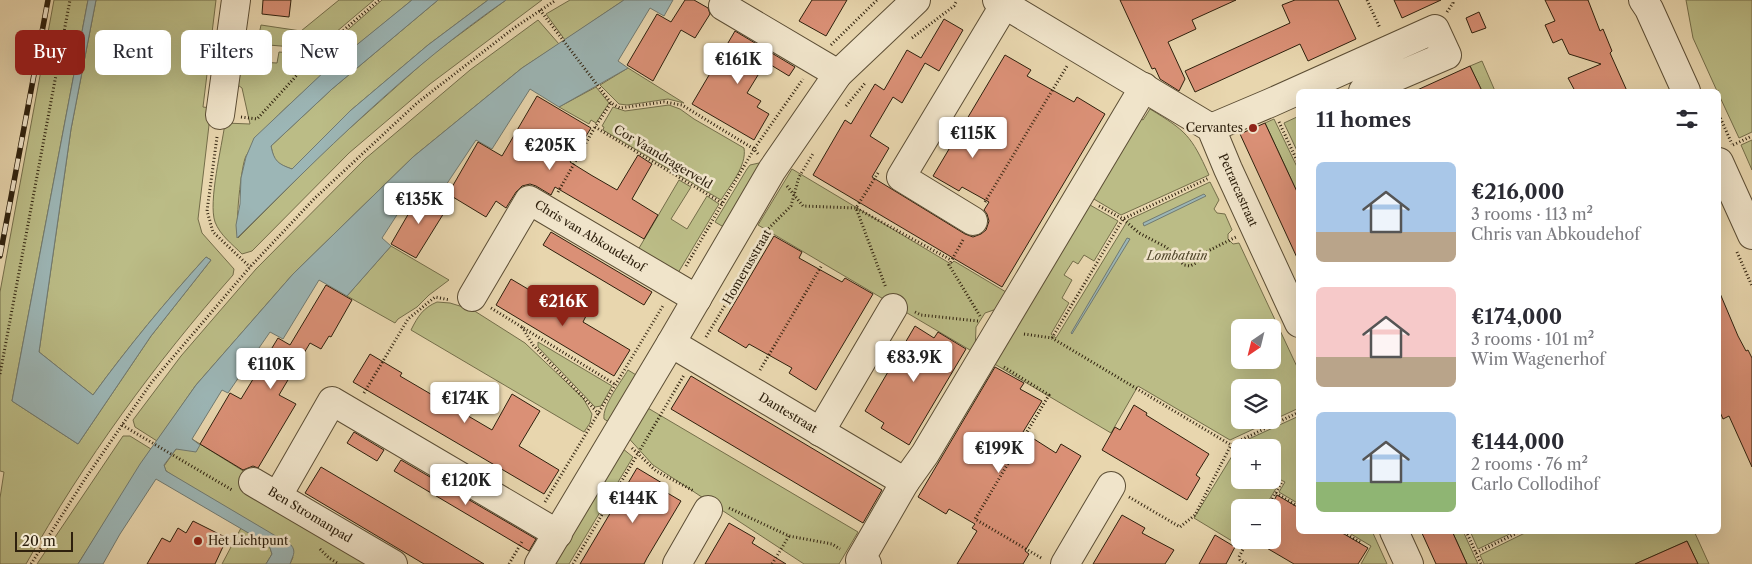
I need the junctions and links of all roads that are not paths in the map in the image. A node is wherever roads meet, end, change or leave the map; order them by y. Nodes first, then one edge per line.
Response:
1 (236, 0) edge
2 (916, 0) edge
3 (1001, 2) edge
4 (1648, 2) edge
5 (724, 6) dead end
6 (838, 74) junction
7 (1341, 82) edge
8 (1144, 87) junction
9 (1317, 89) edge
10 (1368, 89) edge
11 (1685, 89) edge
12 (1296, 95) edge
13 (220, 115) road end
14 (1211, 128) junction
15 (1726, 154) edge
16 (973, 222) road end
17 (1752, 235) edge
18 (472, 297) road end
19 (696, 299) junction
20 (893, 308) dead end
21 (1296, 315) edge
22 (683, 350) junction
23 (820, 432) junction
24 (254, 482) dead end
25 (905, 482) junction
26 (1111, 486) road end
27 (281, 490) dead end
28 (708, 502) road end
29 (558, 534) junction
30 (1395, 534) edge
31 (862, 563) edge
32 (1056, 563) edge
33 (393, 564) edge
34 (539, 564) edge
35 (676, 564) edge
36 (1408, 564) edge

1 - 13 street
2 - 6 street
3 - 8 street
3 - 16 street
4 - 11 street
5 - 6 street
6 - 19 street
7 - 9 street
7 - 10 street
8 - 14 street
8 - 25 street
12 - 14 street
14 - 21 street, Petrarcastraat
15 - 17 street
18 - 19 street, Chris van Abkoudehof
19 - 22 street
20 - 23 street
22 - 23 street, Dantestraat
22 - 29 street
23 - 25 street, Dantestraat
24 - 33 street, Ben Stromanpad
25 - 31 street
26 - 32 street
27 - 29 street
28 - 35 street
29 - 34 street
30 - 36 street

